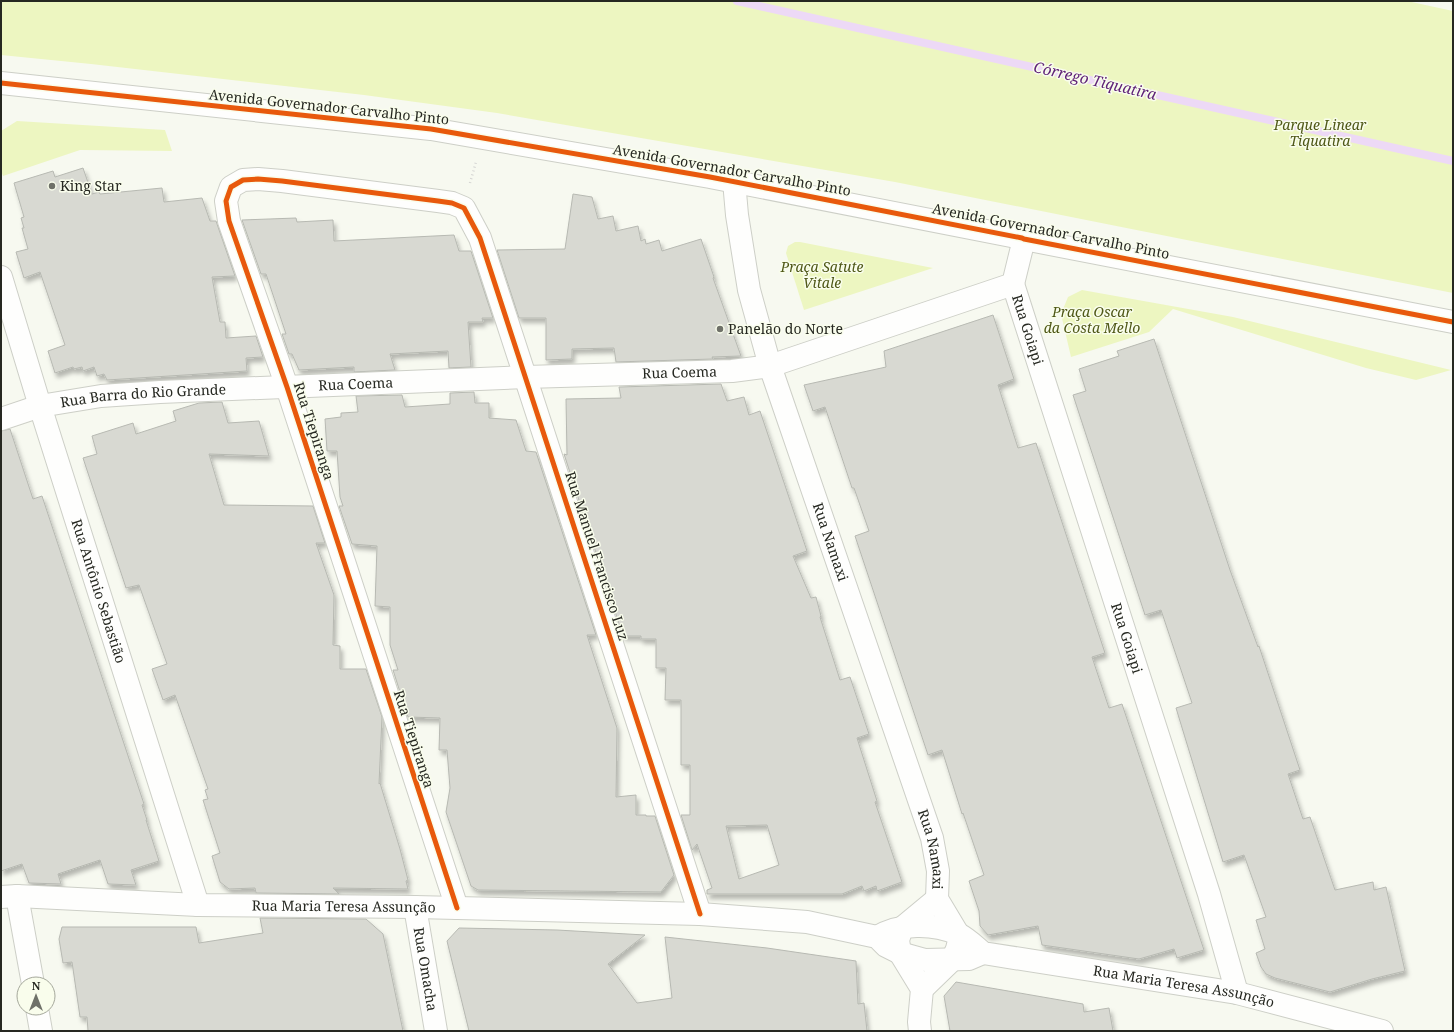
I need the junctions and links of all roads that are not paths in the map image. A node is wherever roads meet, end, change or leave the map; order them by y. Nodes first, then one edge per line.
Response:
1 (1, 83) edge
2 (734, 182) junction
3 (464, 208) joint
4 (1024, 239) junction
5 (1, 277) edge
6 (1013, 284) junction
7 (1453, 322) edge
8 (770, 366) junction
9 (526, 377) junction
10 (288, 387) junction
11 (40, 406) junction
12 (1, 419) edge
13 (9, 897) edge
14 (937, 899) junction
15 (198, 905) junction
16 (415, 907) junction
17 (457, 908) junction
18 (700, 914) junction
19 (902, 928) junction
20 (958, 934) junction
21 (877, 937) junction
22 (900, 953) junction
23 (983, 953) junction
24 (952, 960) junction
25 (31, 976) edge
26 (922, 989) junction
27 (1237, 993) junction
28 (38, 1016) edge
29 (41, 1031) edge
30 (436, 1031) edge
31 (920, 1031) edge
32 (1382, 1031) edge

1 - 2 street, Avenida Governador Carvalho Pinto
2 - 4 street, Avenida Governador Carvalho Pinto
2 - 8 street, Rua Namaxi
3 - 9 street, Rua Manuel Francisco Luz
3 - 10 street, Rua Tiepiranga
4 - 6 street
4 - 7 street, Avenida Governador Carvalho Pinto
5 - 11 street, Rua Antônio Sebastião
6 - 8 street, Rua Coema
6 - 27 street, Rua Goiapi
8 - 9 street, Rua Coema
8 - 14 street, Rua Namaxi
9 - 10 street, Rua Coema
9 - 18 street, Rua Manuel Francisco Luz
10 - 11 street, Rua Barra do Rio Grande
10 - 17 street, Rua Tiepiranga
11 - 12 street, Rua Barra do Rio Grande
11 - 15 street, Rua Antônio Sebastião
13 - 15 street, Rua Maria Teresa Assunção
13 - 25 street
14 - 19 street, Rua Namaxi
14 - 20 street, Rua Namaxi
15 - 16 street, Rua Maria Teresa Assunção
16 - 17 street, Rua Maria Teresa Assunção
16 - 30 street, Rua Omacha
17 - 18 street, Rua Maria Teresa Assunção
18 - 21 street, Rua Maria Teresa Assunção
19 - 20 street
19 - 21 street
19 - 22 street
20 - 23 street
20 - 24 street
21 - 22 street, Rua Maria Teresa Assunção
22 - 24 street, Rua Maria Teresa Assunção
22 - 26 street
23 - 24 street, Rua Maria Teresa Assunção
23 - 27 street, Rua Maria Teresa Assunção
24 - 26 street
26 - 31 street
27 - 32 street, Rua Maria Teresa Assunção
28 - 29 street

